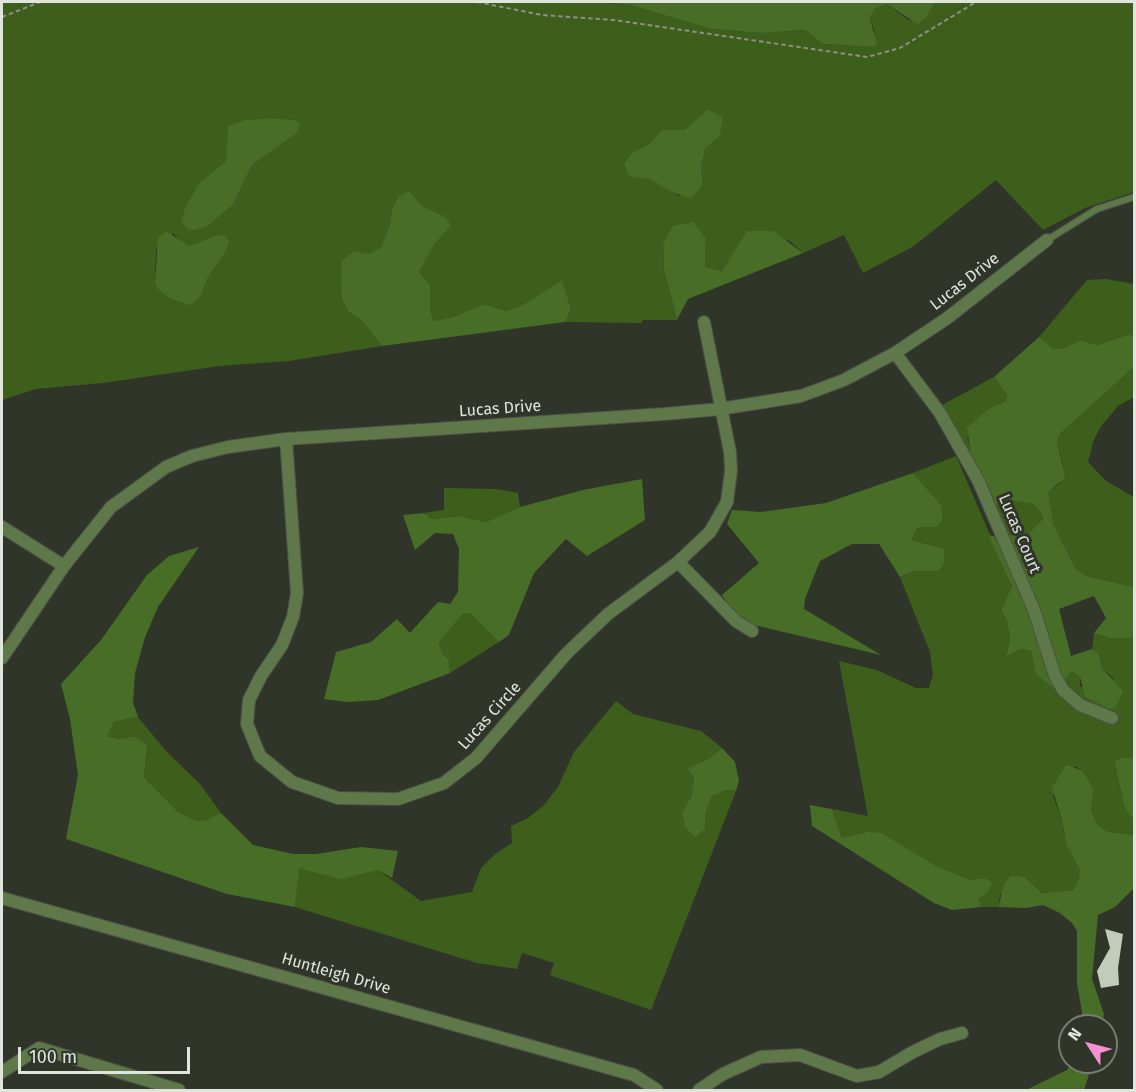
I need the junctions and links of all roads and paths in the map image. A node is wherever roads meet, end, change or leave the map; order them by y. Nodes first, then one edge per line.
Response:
1 (40, 2) edge
2 (477, 2) edge
3 (976, 2) edge
4 (2, 17) edge
5 (1134, 197) edge
6 (1047, 240) joint
7 (704, 322) dead end
8 (895, 352) junction
9 (720, 409) junction
10 (286, 439) junction
11 (2, 527) edge
12 (678, 562) junction
13 (64, 566) junction
14 (752, 632) dead end
15 (2, 658) edge
16 (1112, 718) dead end
17 (2, 898) edge
18 (962, 1033) dead end
19 (2, 1072) edge
20 (179, 1090) edge
21 (657, 1090) edge
22 (699, 1090) edge

1 - 4 path
2 - 3 path
5 - 6 lane
6 - 8 street, Lucas Drive
7 - 9 street, Lucas Circle
8 - 9 street, Lucas Drive
8 - 16 street, Lucas Court
9 - 10 street, Lucas Drive
9 - 12 street, Lucas Circle
10 - 12 street, Lucas Circle
10 - 13 street, Lucas Drive
11 - 13 street
12 - 14 street
13 - 15 street, Lucas Drive
17 - 21 street, Huntleigh Drive
18 - 22 street
19 - 20 street

